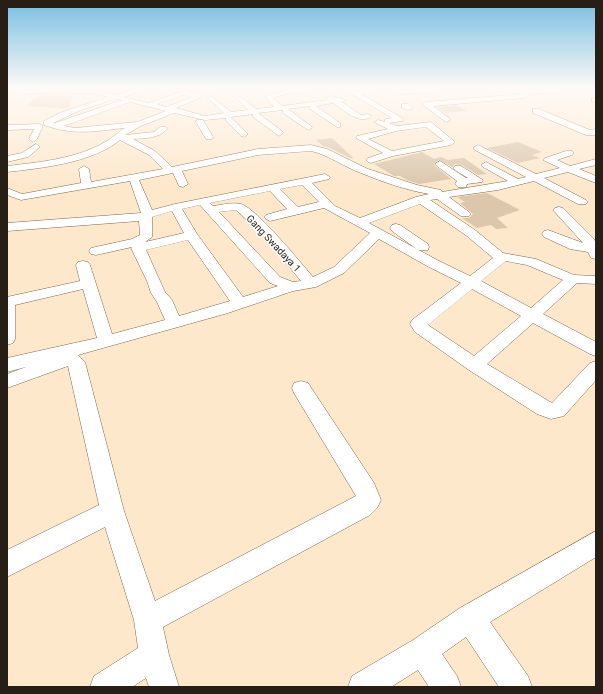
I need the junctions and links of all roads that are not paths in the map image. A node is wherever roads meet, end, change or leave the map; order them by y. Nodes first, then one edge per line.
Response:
1 (50, 120) edge
2 (73, 120) edge
3 (95, 120) edge
4 (128, 120) edge
5 (136, 120) edge
6 (207, 120) edge
7 (232, 120) edge
8 (264, 120) edge
9 (297, 120) edge
10 (331, 120) edge
11 (392, 120) edge
12 (560, 120) edge
13 (197, 122) junction
14 (185, 123) dead end
15 (337, 125) dead end
16 (7, 126) edge
17 (56, 126) junction
18 (308, 128) dead end
19 (396, 129) junction
20 (68, 130) junction
21 (439, 132) junction
22 (160, 133) dead end
23 (279, 133) dead end
24 (244, 134) dead end
25 (594, 134) edge
26 (424, 135) dead end
27 (209, 137) dead end
28 (121, 138) junction
29 (304, 139) dead end
30 (388, 141) dead end
31 (374, 145) junction
32 (312, 148) junction
33 (478, 148) dead end
34 (53, 151) dead end
35 (570, 153) dead end
36 (391, 154) junction
37 (7, 159) edge
38 (342, 160) junction
39 (371, 160) dead end
40 (326, 161) dead end
41 (56, 162) junction
42 (554, 162) junction
43 (596, 162) edge
44 (440, 164) dead end
45 (486, 165) dead end
46 (541, 165) dead end
47 (458, 168) dead end
48 (570, 168) junction
49 (7, 169) edge
50 (84, 169) dead end
51 (177, 174) junction
52 (133, 177) junction
53 (325, 177) dead end
54 (536, 178) junction
55 (50, 179) dead end
56 (596, 180) edge
57 (304, 182) junction
58 (518, 183) junction
59 (86, 186) junction
60 (467, 187) junction
61 (273, 188) junction
62 (7, 191) edge
63 (50, 192) junction
64 (442, 194) junction
65 (420, 199) junction
66 (582, 202) dead end
67 (325, 204) junction
68 (206, 206) junction
69 (175, 207) junction
70 (559, 210) dead end
71 (295, 211) junction
72 (147, 212) junction
73 (464, 214) dead end
74 (270, 217) dead end
75 (360, 222) junction
76 (7, 227) edge
77 (396, 228) dead end
78 (378, 233) junction
79 (548, 234) dead end
80 (193, 239) junction
81 (173, 248) dead end
82 (96, 251) dead end
83 (595, 251) edge
84 (503, 257) junction
85 (434, 264) junction
86 (84, 265) dead end
87 (573, 279) junction
88 (596, 280) edge
89 (471, 282) junction
90 (89, 283) junction
91 (311, 284) junction
92 (291, 287) junction
93 (239, 303) junction
94 (531, 316) junction
95 (174, 322) junction
96 (7, 339) edge
97 (106, 342) junction
98 (596, 350) edge
99 (7, 361) edge
100 (7, 365) edge
101 (475, 365) junction
102 (596, 368) edge
103 (7, 381) edge
104 (301, 388) dead end
105 (112, 511) junction
106 (596, 543) edge
107 (7, 564) edge
108 (470, 618) junction
109 (148, 620) junction
110 (423, 650) junction
111 (154, 655) junction
112 (105, 687) edge
113 (164, 687) edge
114 (363, 687) edge
115 (446, 687) edge
116 (517, 687) edge

1 - 17 street
2 - 17 street
3 - 20 street
4 - 20 street
5 - 28 street
6 - 13 street
7 - 24 street
8 - 23 street
9 - 18 street
10 - 15 street
11 - 19 street
12 - 25 street
13 - 14 street
13 - 27 street
16 - 37 street
17 - 20 street
19 - 21 street
19 - 31 street
21 - 26 street
21 - 36 street
22 - 28 street
28 - 41 street
28 - 51 street
29 - 32 street
30 - 31 street
31 - 36 street
32 - 38 street
32 - 51 street
33 - 54 street
34 - 41 street
35 - 42 street
36 - 39 street
38 - 40 street
38 - 64 street
41 - 49 street
42 - 46 street
42 - 48 street
43 - 48 street
44 - 60 street
45 - 58 street
47 - 60 street
48 - 54 street
48 - 56 street
50 - 59 street
51 - 52 street
52 - 59 street
52 - 72 street
53 - 57 street
54 - 58 street
54 - 66 street
55 - 63 street
57 - 61 street
57 - 67 street
58 - 60 street
59 - 63 street
60 - 64 street
61 - 68 street
61 - 71 street
62 - 63 street
64 - 65 street
64 - 73 street
65 - 75 street
65 - 84 street
67 - 71 street
67 - 75 street
68 - 69 street
68 - 91 street, Gang Swadaya 1
68 - 92 street
69 - 72 street
69 - 80 street
70 - 83 street
71 - 74 street
72 - 76 street
72 - 82 street
75 - 78 street
77 - 85 street
78 - 85 street
78 - 91 street
79 - 83 street
80 - 81 street
80 - 93 street
80 - 95 street
84 - 87 street
84 - 89 street
85 - 89 street
86 - 90 street
87 - 88 street
87 - 94 street
89 - 94 street
89 - 101 street
90 - 96 street
90 - 97 street
91 - 92 street
92 - 93 street
93 - 95 street
94 - 98 street
94 - 101 street
95 - 97 street
96 - 99 street
97 - 100 street
101 - 102 street
103 - 105 street
104 - 109 street
105 - 107 street
105 - 109 street
106 - 108 street
108 - 110 street
108 - 116 street
109 - 111 street
110 - 114 street
110 - 115 street
111 - 112 street
111 - 113 street

